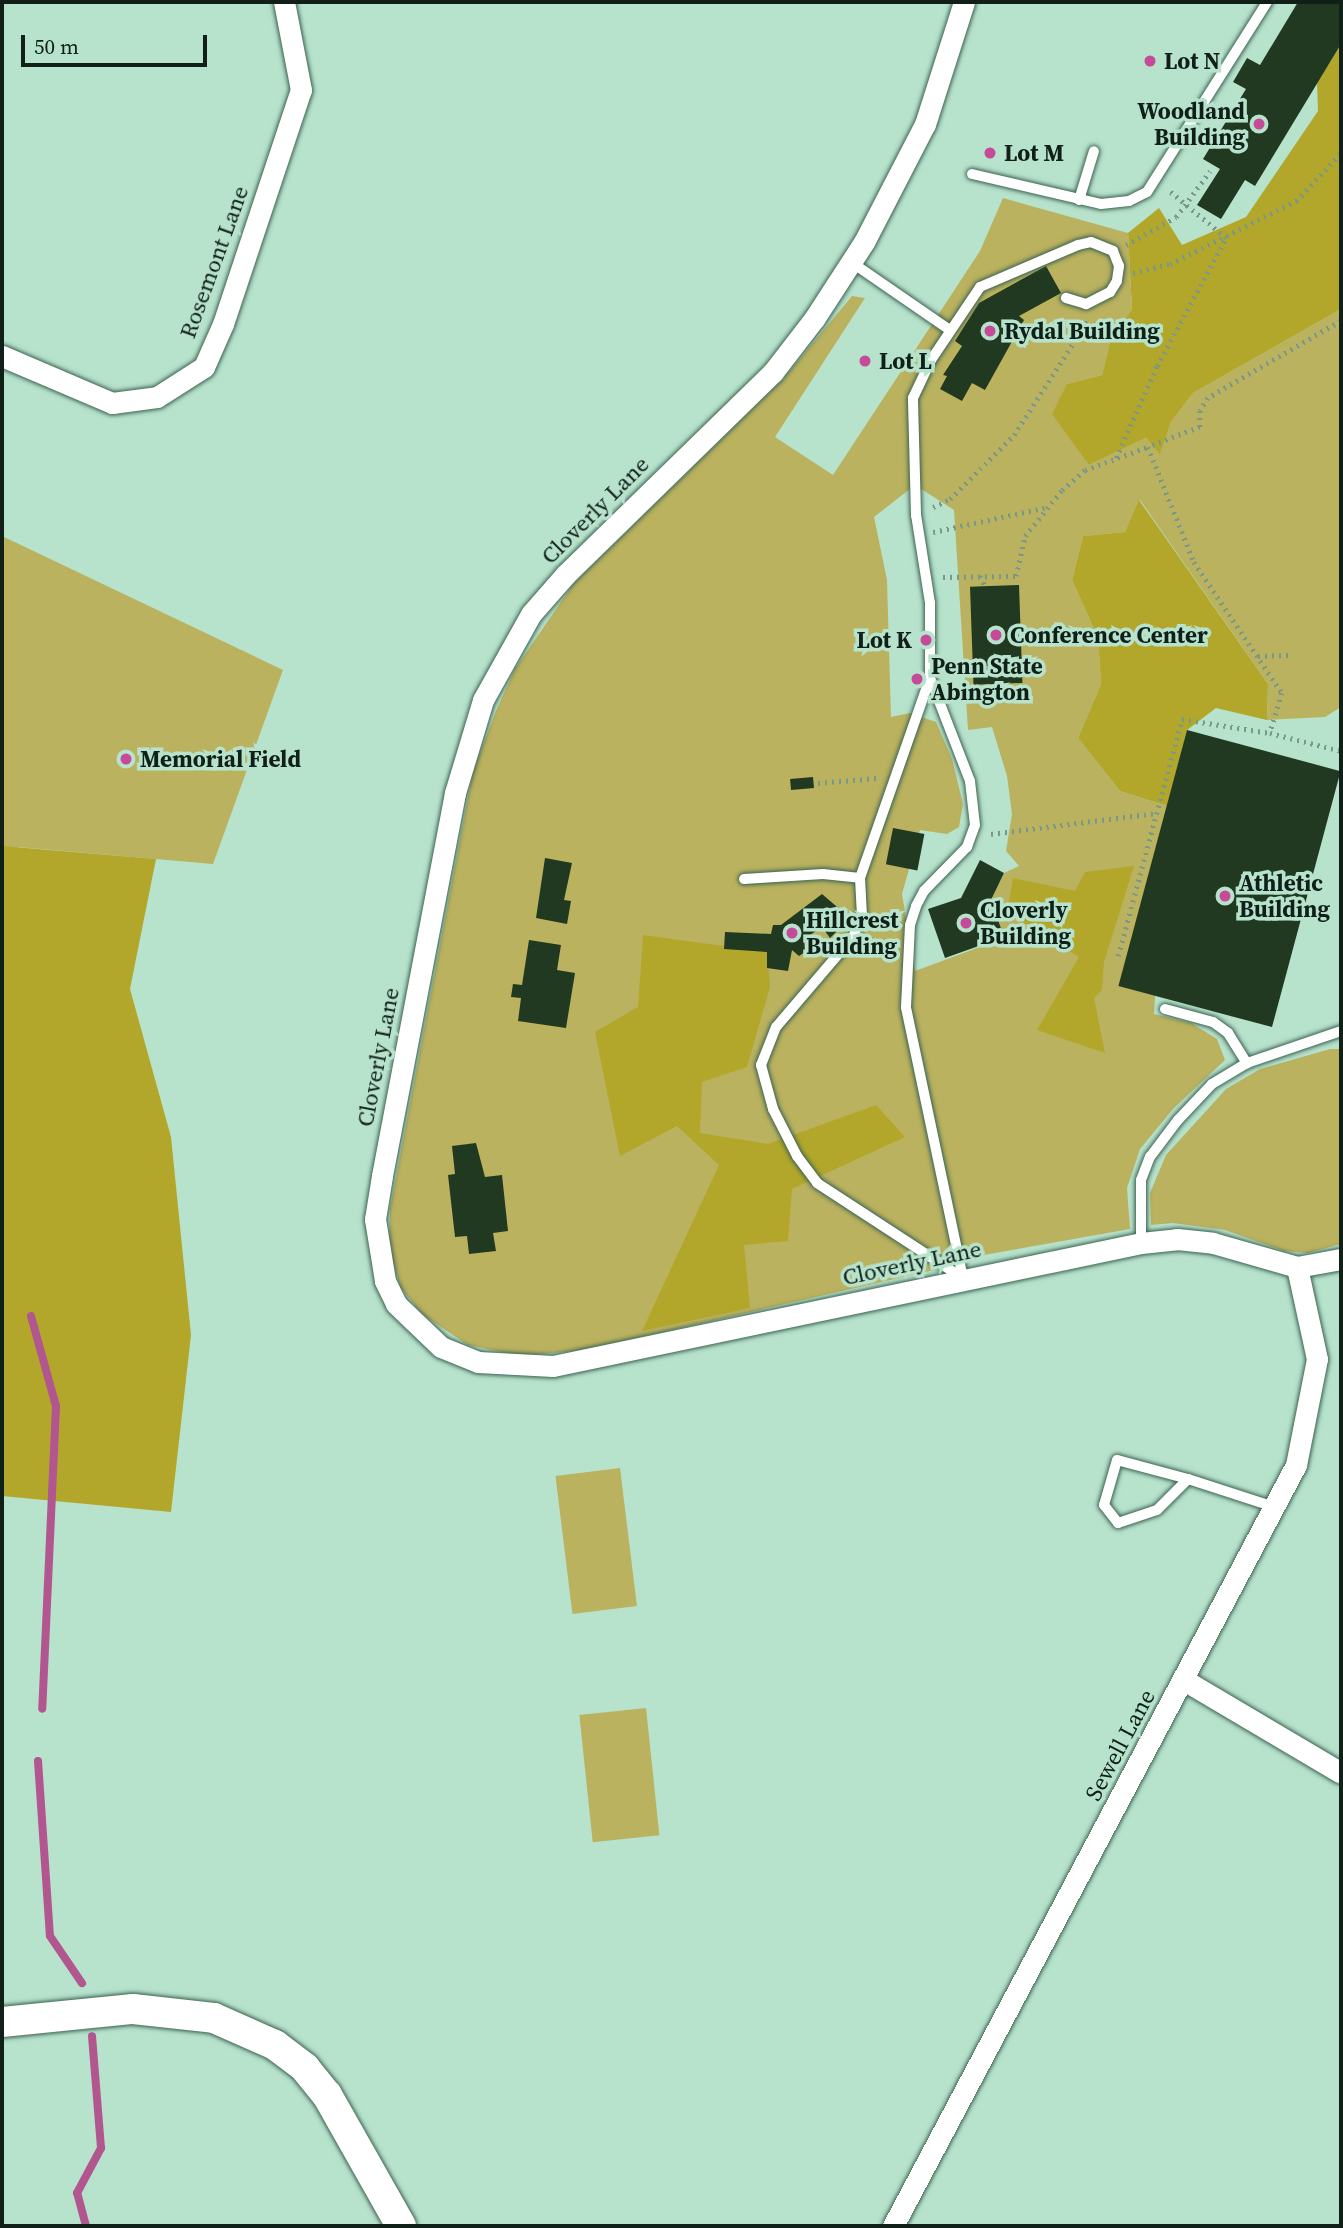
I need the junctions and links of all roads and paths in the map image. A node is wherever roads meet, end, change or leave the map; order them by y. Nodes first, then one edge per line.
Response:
1 (284, 2) edge
2 (964, 2) edge
3 (1267, 2) edge
4 (1094, 151) dead end
5 (1341, 153) edge
6 (1210, 171) dead end
7 (972, 174) dead end
8 (1169, 191) dead end
9 (1079, 200) junction
10 (1185, 204) junction
11 (1226, 238) junction
12 (1113, 251) junction
13 (851, 262) junction
14 (1117, 281) junction
15 (1066, 298) dead end
16 (1103, 298) junction
17 (1341, 321) edge
18 (950, 330) junction
19 (2, 356) edge
20 (1148, 447) junction
21 (1116, 458) junction
22 (1049, 507) junction
23 (916, 515) junction
24 (955, 529) dead end
25 (980, 576) junction
26 (927, 578) junction
27 (985, 586) dead end
28 (1289, 655) dead end
29 (1257, 656) junction
30 (930, 678) junction
31 (1270, 733) junction
32 (1341, 751) edge
33 (896, 777) junction
34 (818, 783) dead end
35 (1157, 813) junction
36 (972, 836) junction
37 (860, 878) junction
38 (744, 879) dead end
39 (1118, 956) dead end
40 (1165, 1009) dead end
41 (1341, 1031) edge
42 (1247, 1063) junction
43 (1141, 1243) junction
44 (1341, 1259) edge
45 (1297, 1267) junction
46 (963, 1278) junction
47 (1188, 1479) junction
48 (1274, 1507) junction
49 (1184, 1681) junction
50 (1341, 1773) edge
51 (2, 2022) edge
52 (401, 2226) edge
53 (893, 2226) edge

1 - 19 street, Rosemont Lane
2 - 13 street, Cloverly Lane
3 - 9 lane
4 - 9 lane
5 - 11 path
6 - 10 path
7 - 9 lane
8 - 10 path
10 - 11 path
10 - 12 path
11 - 14 path
11 - 21 path
12 - 14 lane
12 - 18 lane
13 - 18 lane
13 - 46 street, Cloverly Lane
14 - 16 lane
15 - 16 lane
16 - 23 path
17 - 20 path
18 - 23 lane
20 - 21 path
20 - 29 path
21 - 22 path
22 - 24 path
22 - 25 path
23 - 26 lane
25 - 26 path
25 - 27 path
26 - 30 lane
28 - 29 path
29 - 31 path
30 - 33 lane
30 - 36 lane
31 - 32 path
31 - 35 path
33 - 34 path
33 - 37 lane
35 - 36 path
35 - 39 path
36 - 46 lane
37 - 38 lane
37 - 46 lane
40 - 42 lane
41 - 42 lane
42 - 43 lane
43 - 45 street, Cloverly Lane
43 - 46 street, Cloverly Lane
44 - 45 street, Cloverly Lane
45 - 48 street, Sewell Lane
47 - 47 lane
47 - 48 lane
48 - 49 street, Sewell Lane
49 - 50 street
49 - 53 street, Sewell Lane
51 - 52 main road

